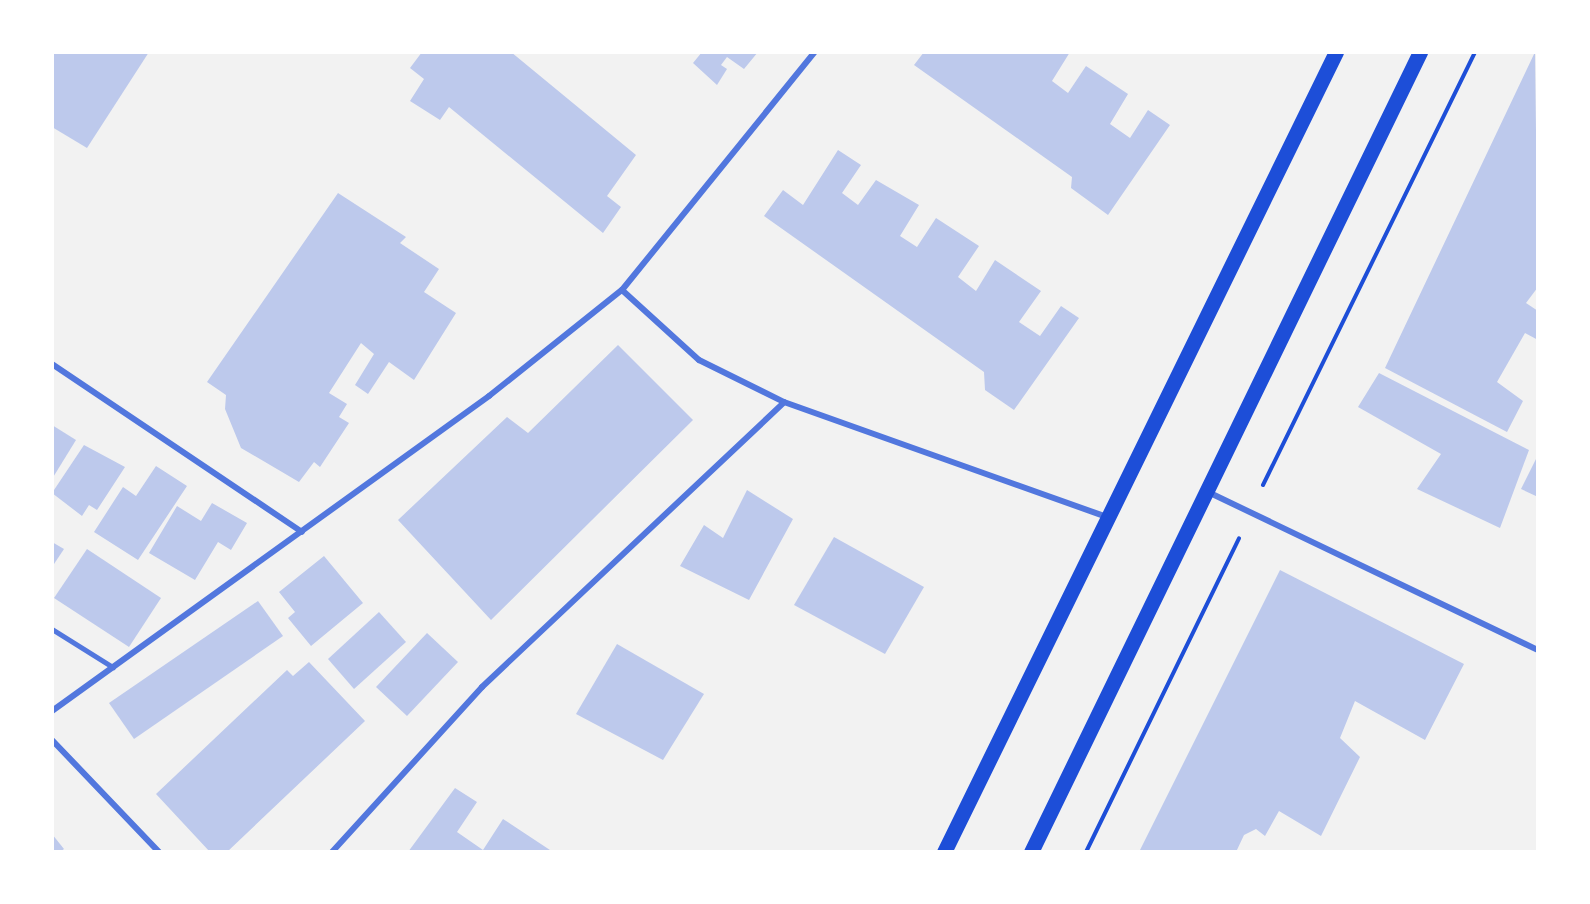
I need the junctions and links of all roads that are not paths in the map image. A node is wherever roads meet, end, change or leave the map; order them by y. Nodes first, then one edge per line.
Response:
1 (815, 52) edge
2 (1336, 52) edge
3 (1420, 52) edge
4 (622, 290) junction
5 (52, 364) edge
6 (784, 402) junction
7 (1206, 492) junction
8 (1105, 516) junction
9 (302, 532) junction
10 (52, 629) edge
11 (1538, 650) edge
12 (113, 667) junction
13 (52, 711) edge
14 (52, 740) edge
15 (159, 852) edge
16 (332, 852) edge
17 (944, 852) edge
18 (1031, 852) edge

1 - 4 street
2 - 8 main road
3 - 7 main road
4 - 6 street
4 - 9 street
5 - 9 street
6 - 8 street
6 - 16 street
7 - 11 street
7 - 18 main road
8 - 17 main road
9 - 12 street
10 - 12 lane
12 - 13 street
14 - 15 street

